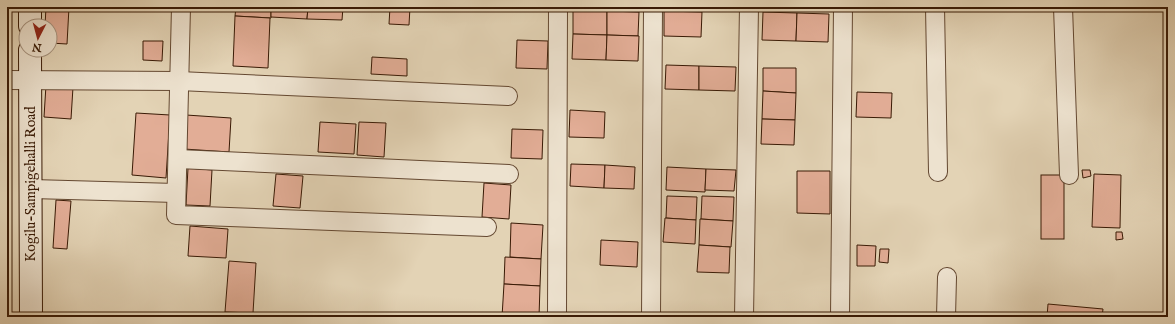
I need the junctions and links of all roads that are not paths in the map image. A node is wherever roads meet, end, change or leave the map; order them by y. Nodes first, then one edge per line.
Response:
1 (30, 7) edge
2 (181, 7) edge
3 (558, 7) edge
4 (653, 7) edge
5 (749, 7) edge
6 (843, 7) edge
7 (935, 7) edge
8 (1063, 7) edge
9 (30, 18) edge
10 (30, 58) edge
11 (7, 80) edge
12 (30, 81) junction
13 (179, 81) junction
14 (508, 96) dead end
15 (178, 159) junction
16 (938, 172) dead end
17 (509, 174) dead end
18 (1069, 175) dead end
19 (32, 189) junction
20 (176, 192) junction
21 (487, 227) dead end
22 (947, 277) dead end
23 (31, 317) edge
24 (557, 317) edge
25 (651, 317) edge
26 (744, 317) edge
27 (840, 317) edge
28 (946, 317) edge

1 - 9 street
2 - 13 street
3 - 24 street
4 - 25 street
5 - 26 street
6 - 27 street
7 - 16 street
8 - 18 street
10 - 12 street, Kogilu-Sampigehalli Road
11 - 12 street
12 - 13 street
12 - 19 street, Kogilu-Sampigehalli Road
13 - 14 street
13 - 15 street
15 - 17 street
15 - 20 street
19 - 20 street
19 - 23 street, Kogilu-Sampigehalli Road
20 - 21 street
22 - 28 street

